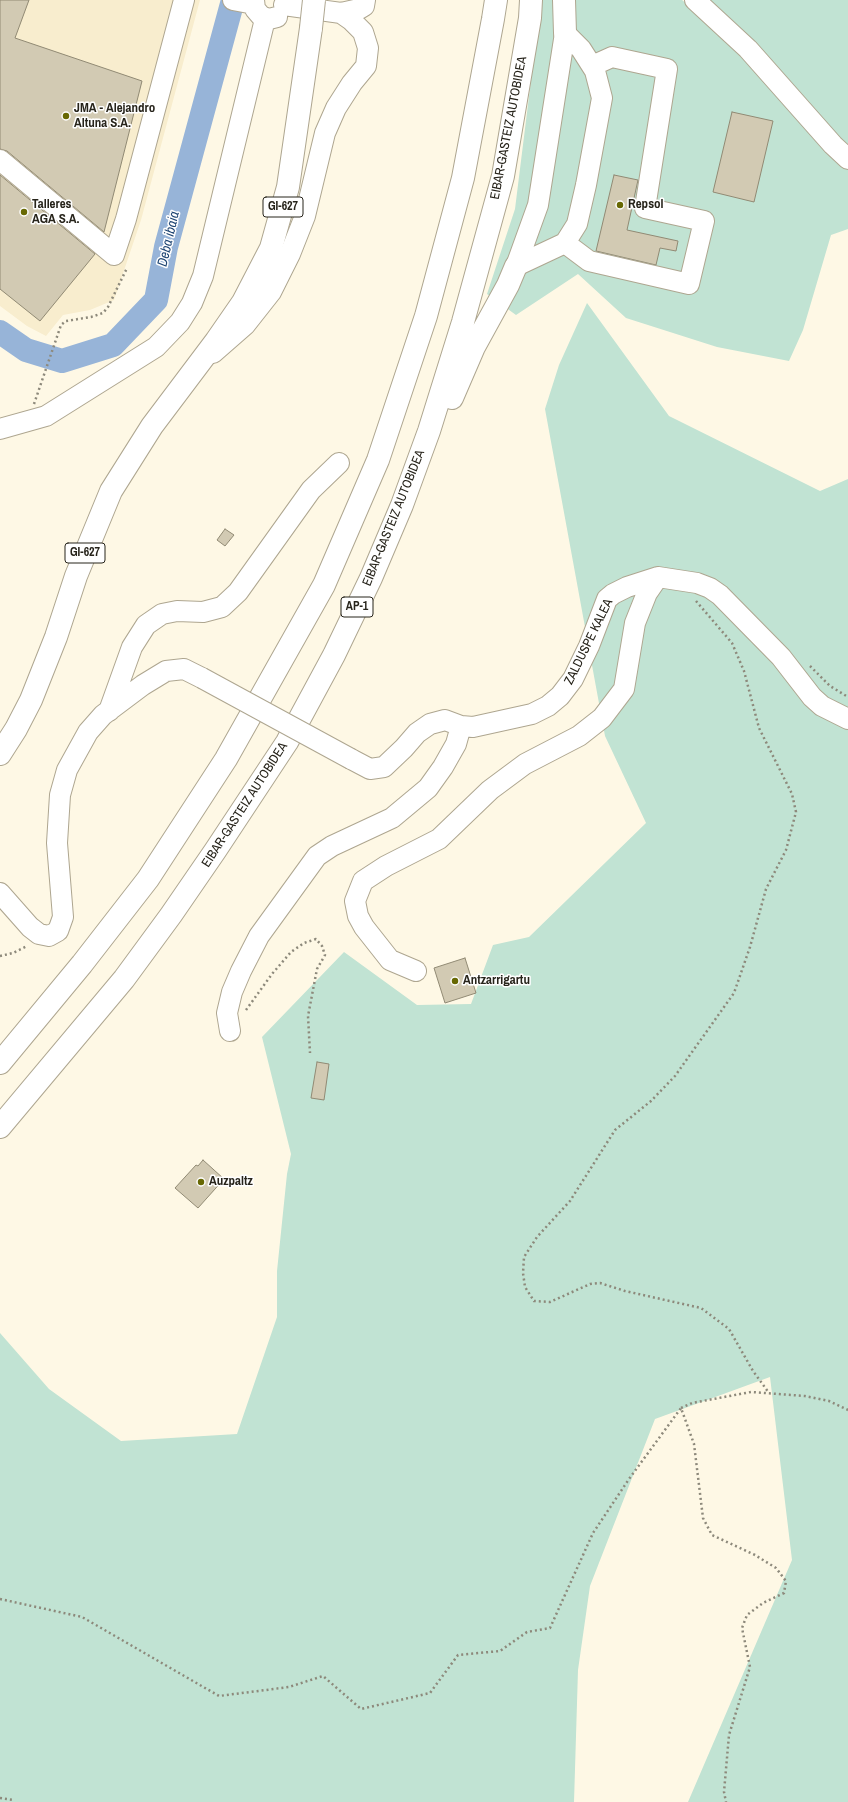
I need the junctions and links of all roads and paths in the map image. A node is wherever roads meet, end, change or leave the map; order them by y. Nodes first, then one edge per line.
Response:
1 (184, 0) edge
2 (314, 0) edge
3 (365, 0) edge
4 (496, 0) edge
5 (531, 0) edge
6 (564, 0) edge
7 (695, 0) edge
8 (284, 3) edge
9 (250, 5) edge
10 (345, 6) edge
11 (566, 33) junction
12 (592, 66) junction
13 (848, 159) edge
14 (0, 160) edge
15 (565, 243) junction
16 (516, 266) junction
17 (127, 268) dead end
18 (197, 366) junction
19 (36, 396) dead end
20 (0, 429) edge
21 (429, 431) junction
22 (339, 464) dead end
23 (658, 577) junction
24 (684, 582) junction
25 (109, 711) junction
26 (848, 720) edge
27 (461, 726) junction
28 (0, 754) edge
29 (0, 893) edge
30 (41, 935) junction
31 (0, 956) edge
32 (416, 971) dead end
33 (230, 1031) joint
34 (310, 1053) dead end
35 (0, 1063) edge
36 (0, 1127) edge
37 (769, 1393) junction
38 (681, 1408) junction
39 (848, 1410) edge
40 (0, 1599) edge
41 (0, 1798) edge
42 (13, 1800) dead end
43 (726, 1802) edge

1 - 14 street
2 - 18 main road, GI-627, bridge
3 - 10 street
4 - 35 main road
5 - 21 main road, EIBAR-GASTEIZ AUTOBIDEA / AP-1
6 - 11 main road
7 - 13 street
8 - 9 street
8 - 10 street
9 - 20 street
10 - 18 street
11 - 12 street
11 - 16 street
12 - 15 street
12 - 15 street
15 - 16 street
16 - 21 main road
17 - 19 path
18 - 28 main road, GI-627
21 - 36 main road, EIBAR-GASTEIZ AUTOBIDEA / AP-1
22 - 25 street
23 - 24 street, ZALDUSPE KALEA
23 - 27 street, ZALDUSPE KALEA
23 - 32 street
24 - 26 street, ZALDUSPE KALEA
24 - 37 path
25 - 27 street, ZALDUSPE KALEA, bridge
25 - 30 street
27 - 33 street
29 - 30 street
30 - 31 path
33 - 34 path
37 - 38 path
37 - 39 path
38 - 40 path
38 - 43 path
41 - 42 path

